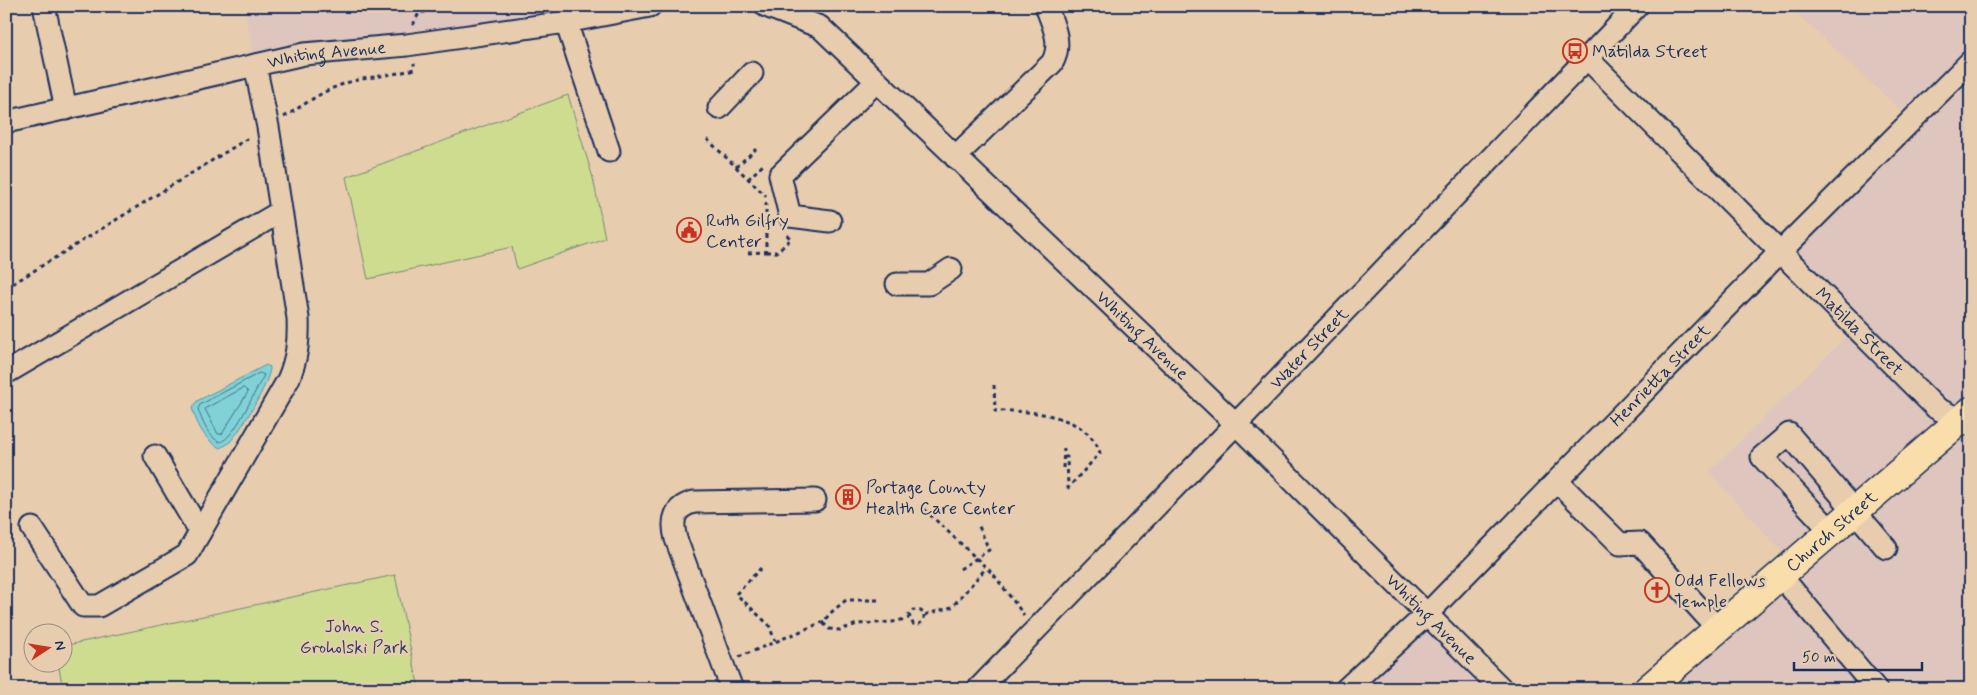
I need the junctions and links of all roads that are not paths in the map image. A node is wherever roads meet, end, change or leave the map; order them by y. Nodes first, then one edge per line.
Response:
1 (44, 6) edge
2 (650, 6) edge
3 (766, 6) edge
4 (1046, 6) edge
5 (1637, 6) edge
6 (566, 22) junction
7 (1587, 58) junction
8 (1971, 61) edge
9 (255, 65) junction
10 (752, 73) dead end
11 (876, 82) junction
12 (66, 108) junction
13 (720, 108) dead end
14 (6, 122) edge
15 (609, 151) dead end
16 (954, 157) junction
17 (280, 212) junction
18 (830, 221) dead end
19 (1779, 253) junction
20 (951, 269) dead end
21 (897, 284) dead end
22 (6, 373) edge
23 (1967, 419) edge
24 (1236, 424) junction
25 (155, 456) dead end
26 (1557, 481) junction
27 (815, 500) dead end
28 (1856, 511) junction
29 (32, 528) dead end
30 (1831, 531) junction
31 (200, 532) junction
32 (1886, 548) dead end
33 (1780, 575) junction
34 (1426, 615) junction
35 (1718, 629) junction
36 (732, 689) edge
37 (978, 689) edge
38 (1346, 689) edge
39 (1502, 689) edge
40 (1648, 689) edge
41 (1876, 689) edge

1 - 12 street
2 - 6 street, Whiting Avenue
3 - 11 street, Whiting Avenue
4 - 16 street
5 - 7 street, Water Street
6 - 9 street, Whiting Avenue
6 - 15 street
7 - 19 street, Matilda Street
7 - 24 street, Water Street
8 - 19 street, Henrietta Street
9 - 12 street, Whiting Avenue
9 - 17 street
10 - 13 street
11 - 16 street, Whiting Avenue
11 - 18 street
12 - 14 street, Whiting Avenue
16 - 24 street, Whiting Avenue
17 - 22 street
17 - 31 street
19 - 23 street, Matilda Street
19 - 26 street, Henrietta Street
20 - 21 street
23 - 28 main road, Church Street
24 - 34 street, Whiting Avenue
24 - 37 street, Water Street
25 - 31 street
26 - 34 street, Henrietta Street
26 - 35 street
27 - 36 street
28 - 30 main road, Church Street
28 - 30 street
28 - 32 street
29 - 31 street
30 - 33 main road, Church Street
33 - 35 main road, Church Street
33 - 41 street
34 - 38 street, Henrietta Street
34 - 39 street, Whiting Avenue
35 - 40 main road, Church Street

